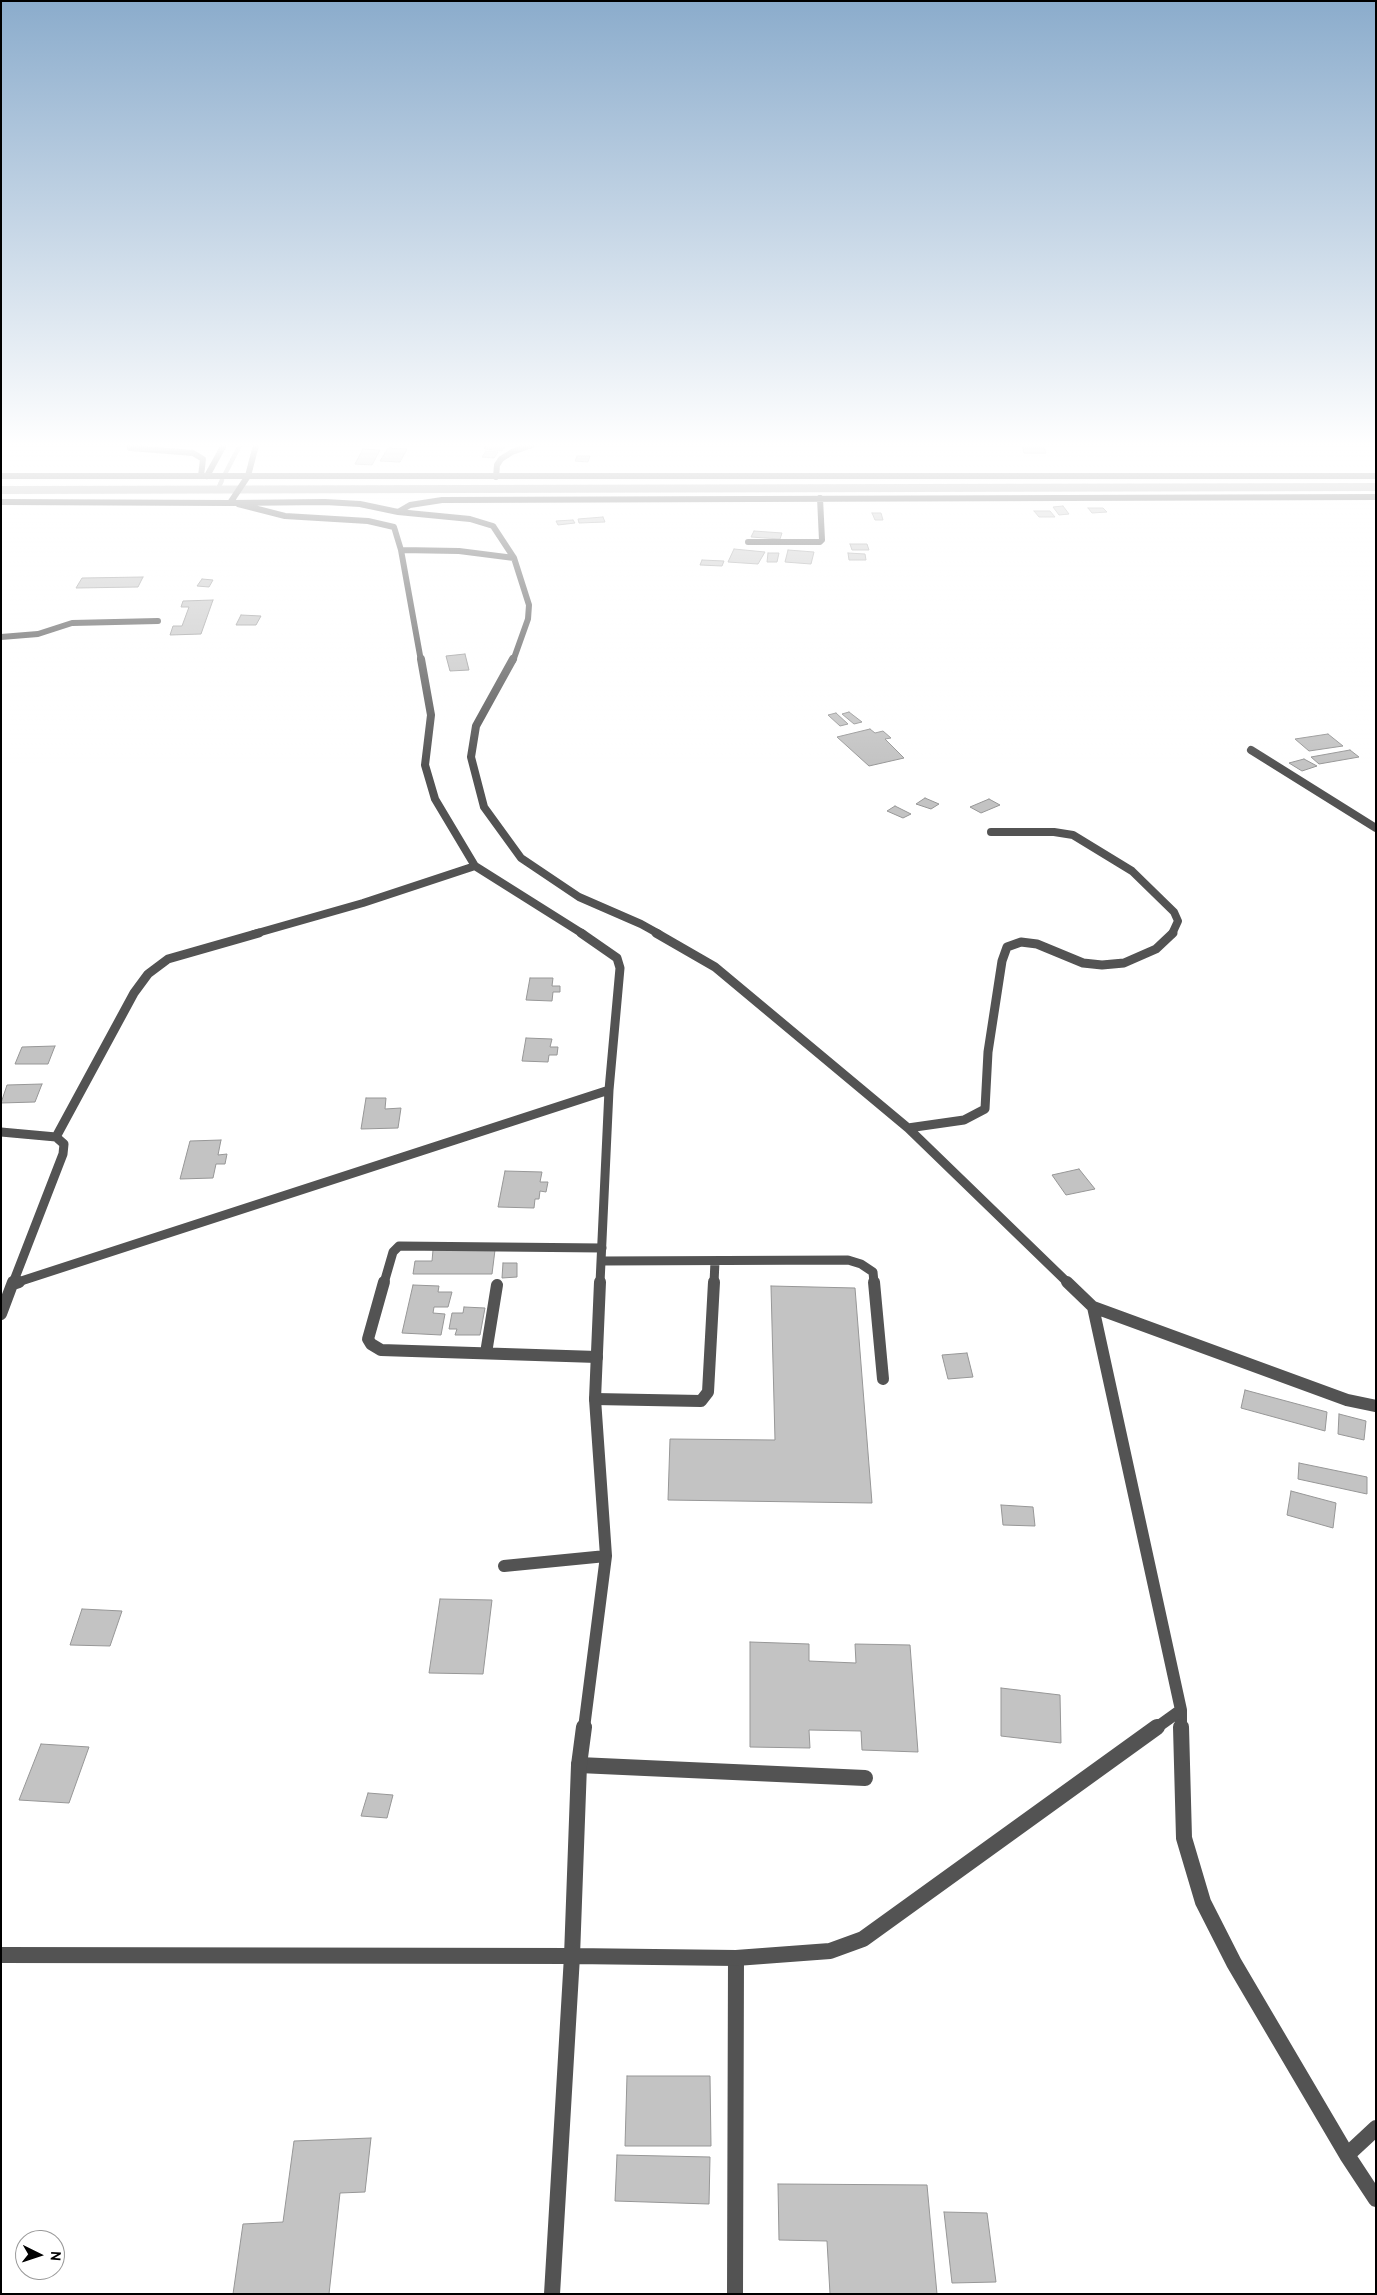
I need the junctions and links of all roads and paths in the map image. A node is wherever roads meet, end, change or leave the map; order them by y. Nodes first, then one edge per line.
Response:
1 (400, 552) edge
2 (460, 552) edge
3 (510, 552) edge
4 (514, 558) junction
5 (158, 621) dead end
6 (1, 637) edge
7 (1251, 750) dead end
8 (1376, 828) edge
9 (991, 832) dead end
10 (475, 866) junction
11 (609, 1090) junction
12 (908, 1128) junction
13 (1, 1132) edge
14 (56, 1137) junction
15 (602, 1254) junction
16 (715, 1261) junction
17 (13, 1284) junction
18 (497, 1285) dead end
19 (1093, 1307) junction
20 (1, 1314) edge
21 (486, 1353) junction
22 (597, 1357) junction
23 (883, 1379) dead end
24 (595, 1399) junction
25 (1376, 1406) edge
26 (606, 1556) junction
27 (504, 1566) dead end
28 (1181, 1710) junction
29 (579, 1765) junction
30 (865, 1778) dead end
31 (1, 1955) edge
32 (572, 1956) junction
33 (736, 1958) junction
34 (1376, 2128) edge
35 (1347, 2155) junction
36 (1376, 2199) edge
37 (552, 2294) edge
38 (735, 2294) edge

1 - 10 street
2 - 4 street
3 - 4 street
4 - 12 street
5 - 6 street
7 - 8 street
9 - 12 street
10 - 11 street
10 - 14 street
11 - 15 street
11 - 17 street
12 - 19 street
13 - 14 street
14 - 17 street
15 - 16 street
15 - 21 street
15 - 22 street
16 - 23 street
16 - 24 street
17 - 20 street
18 - 21 street
19 - 25 street
19 - 28 street
21 - 22 street
22 - 24 street
24 - 26 street
26 - 27 street
26 - 29 street
28 - 33 street
28 - 35 street
29 - 30 street
29 - 32 street
31 - 32 street
32 - 33 street
32 - 37 street
33 - 38 street
34 - 35 street
35 - 36 street

